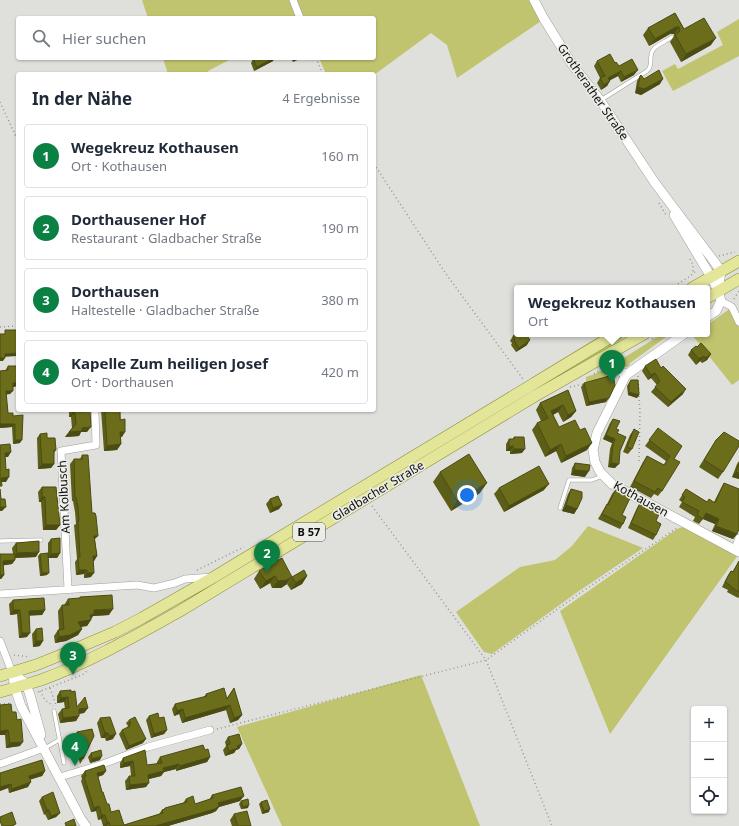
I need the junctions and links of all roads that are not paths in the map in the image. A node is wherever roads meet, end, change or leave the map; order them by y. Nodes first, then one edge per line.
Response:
1 (293, 0) edge
2 (534, 0) edge
3 (299, 16) edge
4 (672, 37) dead end
5 (600, 100) junction
6 (655, 183) junction
7 (739, 261) edge
8 (721, 271) junction
9 (710, 278) junction
10 (739, 279) edge
11 (697, 285) edge
12 (720, 296) junction
13 (710, 298) edge
14 (710, 315) edge
15 (739, 322) edge
16 (611, 337) edge
17 (639, 337) edge
18 (680, 337) edge
19 (598, 360) junction
20 (626, 375) junction
21 (95, 412) edge
22 (603, 476) junction
23 (560, 508) dead end
24 (739, 538) edge
25 (41, 540) dead end
26 (0, 541) edge
27 (737, 550) edge
28 (214, 577) junction
29 (68, 589) junction
30 (0, 594) edge
31 (0, 641) edge
32 (12, 672) junction
33 (0, 676) edge
34 (26, 684) junction
35 (15, 688) junction
36 (0, 692) edge
37 (55, 709) road end
38 (210, 730) road end
39 (59, 740) junction
40 (44, 748) junction
41 (64, 763) dead end
42 (0, 764) edge
43 (60, 777) junction
44 (86, 826) edge

1 - 3 street
2 - 5 street, Grotherather Straße
4 - 5 lane
5 - 6 street, Grotherather Straße
6 - 8 street, Grotherather Straße
6 - 9 street, Grotherather Straße
7 - 8 main road
8 - 9 main road
8 - 12 street
9 - 11 main road
9 - 12 street, Grotherather Straße
10 - 12 main road
12 - 13 main road
12 - 14 street
12 - 15 street
16 - 28 main road, Gladbacher Straße / B 57
17 - 19 main road, Gladbacher Straße / B 57
18 - 20 street, Kothausen
19 - 20 street
19 - 34 main road, Gladbacher Straße / B 57
20 - 22 street, Kothausen
21 - 29 street, Am Kolbusch
22 - 23 lane
22 - 27 street, Kothausen
24 - 27 street, Kothausen
25 - 26 lane
28 - 29 street
28 - 32 main road, Gladbacher Straße / B 57
29 - 30 street
31 - 32 street
32 - 33 main road, Gladbacher Straße / B 57
32 - 34 street
32 - 35 street
34 - 35 main road, Gladbacher Straße / B 57
34 - 40 street
35 - 36 main road, Gladbacher Straße / B 57
35 - 40 street
37 - 39 lane
38 - 43 street
39 - 40 lane
39 - 41 lane
40 - 42 street
40 - 43 street
43 - 44 street

